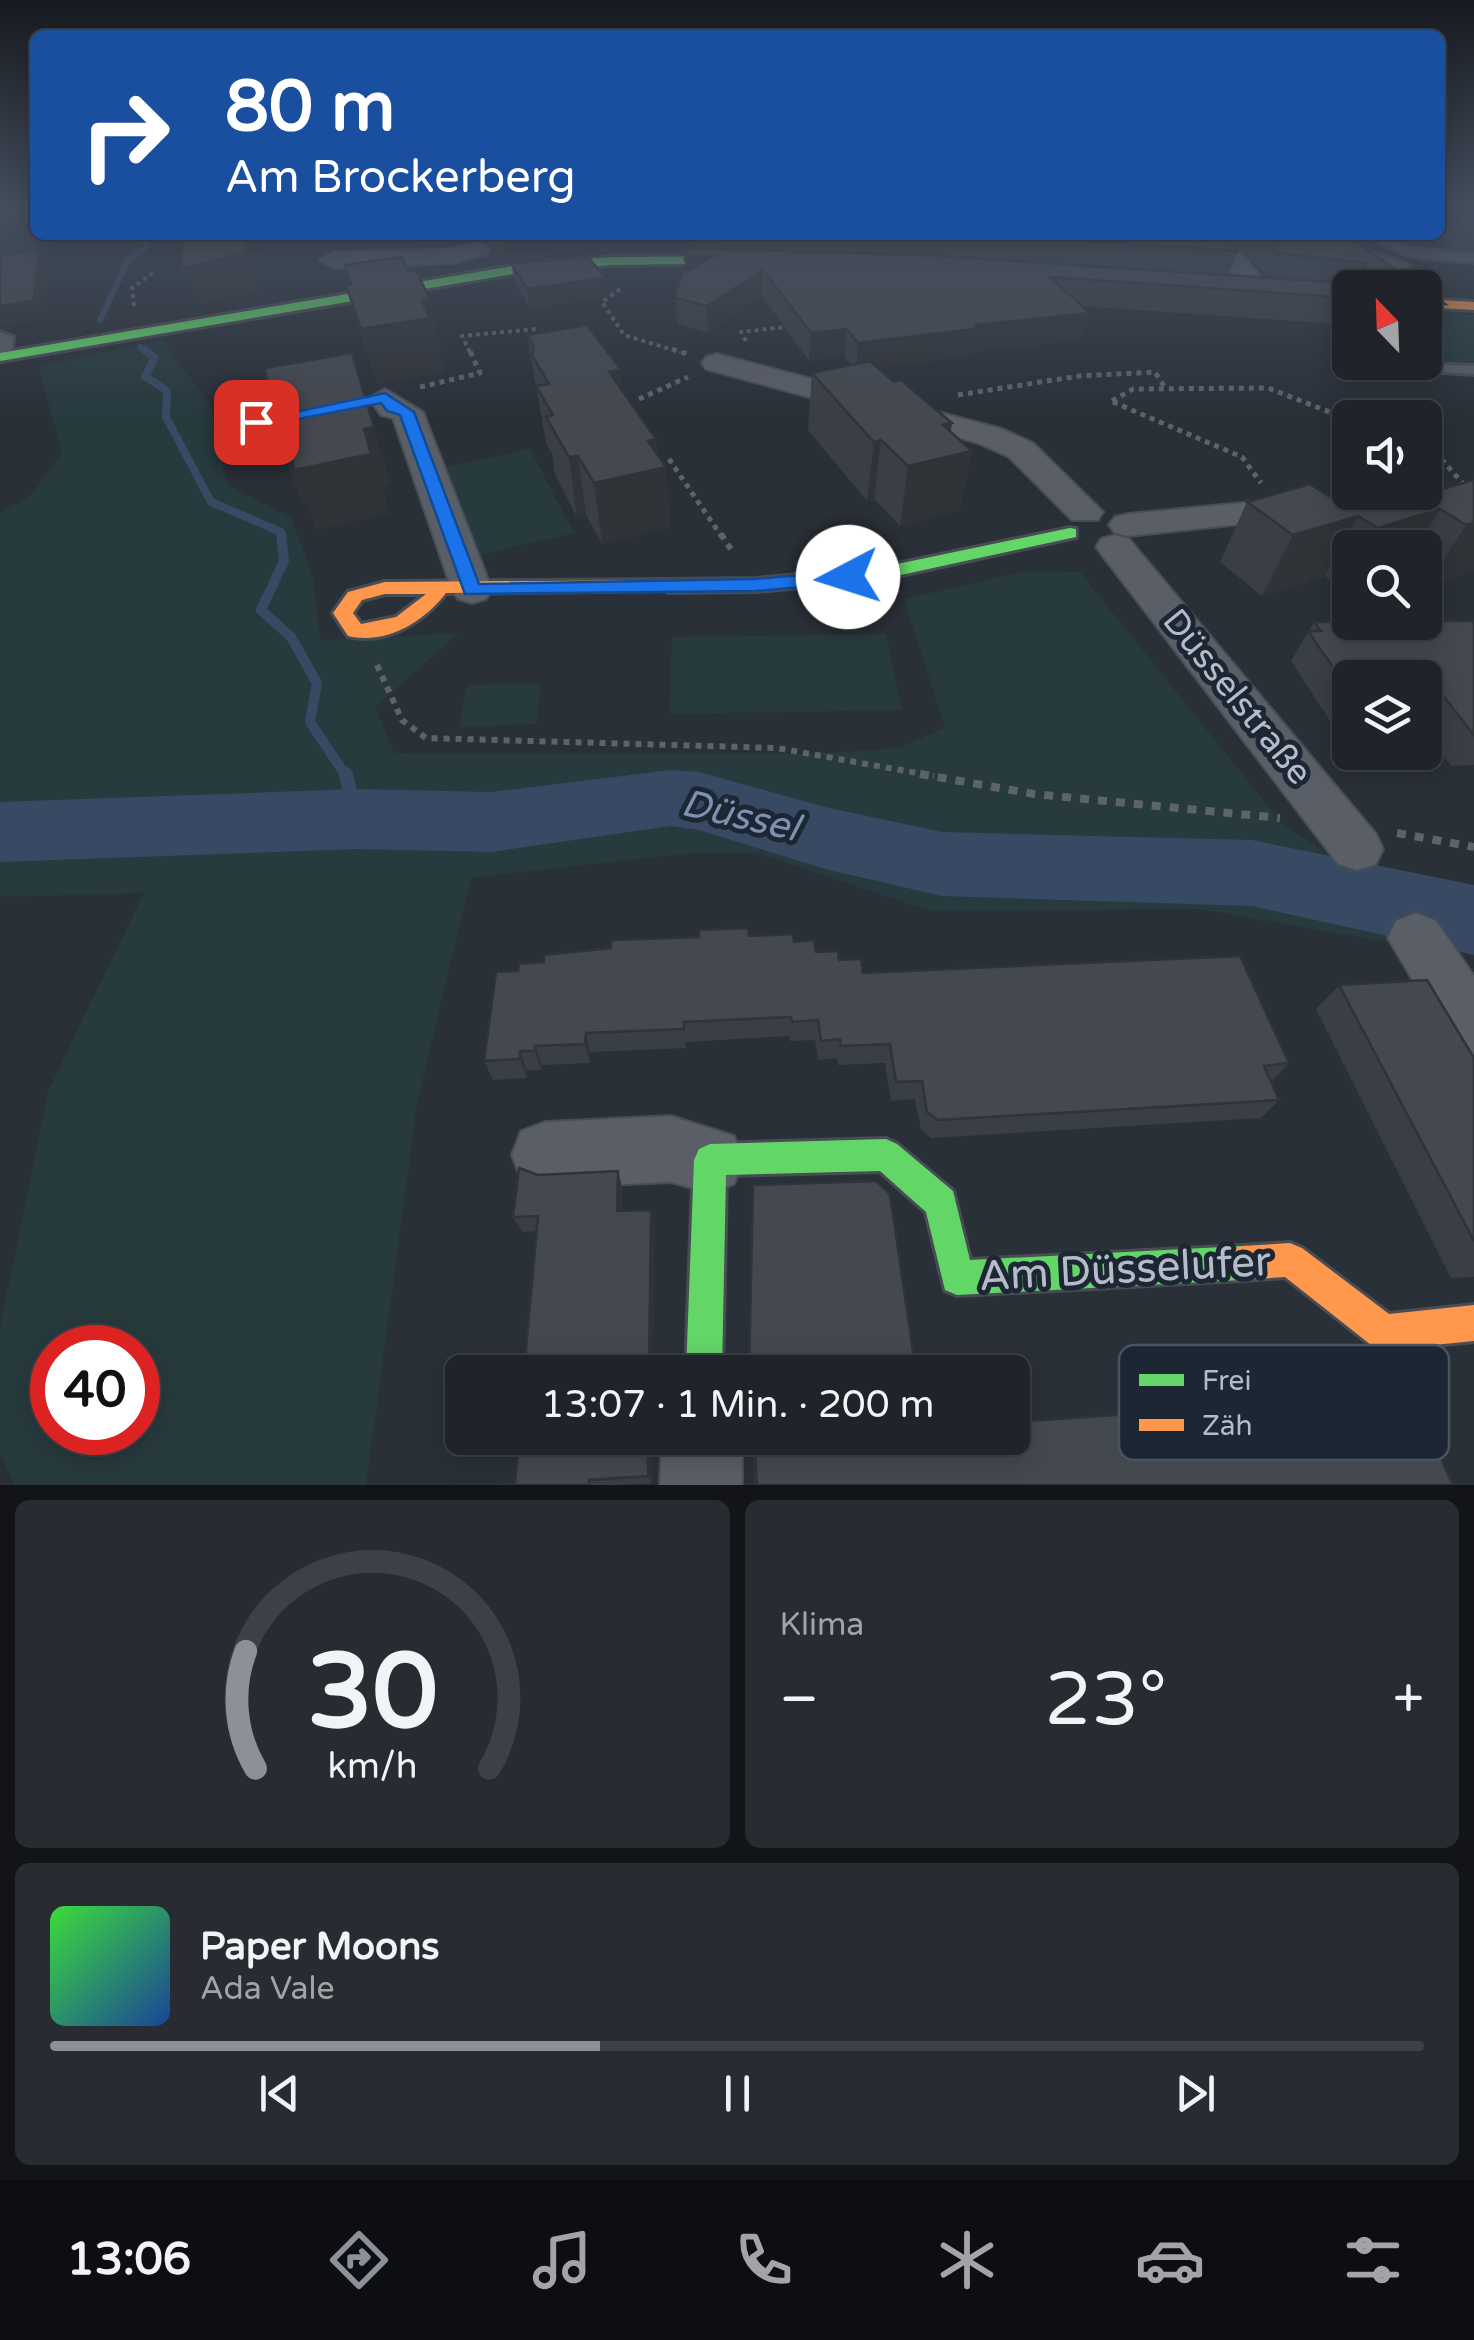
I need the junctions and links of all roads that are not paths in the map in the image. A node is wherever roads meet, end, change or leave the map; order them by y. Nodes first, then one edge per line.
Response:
1 (342, 277) edge
2 (463, 277) edge
3 (1255, 277) edge
4 (1219, 288) edge
5 (1268, 291) joint
6 (351, 294) junction
7 (1442, 299) edge
8 (1474, 306) edge
9 (1, 350) edge
10 (717, 362) road end
11 (1442, 368) edge
12 (1474, 370) edge
13 (381, 403) road end
14 (311, 412) edge
15 (256, 422) dead end
16 (1332, 508) edge
17 (1078, 522) junction
18 (1122, 536) junction
19 (455, 590) joint
20 (1348, 836) road end
21 (1416, 938) dead end
22 (1474, 1028) edge
23 (545, 1155) dead end
24 (710, 1160) junction
25 (1474, 1324) edge
26 (704, 1355) edge
27 (702, 1455) edge
28 (701, 1485) edge

1 - 6 street
2 - 6 main road
3 - 5 street
4 - 5 main road
6 - 9 main road
7 - 8 main road
10 - 17 street
11 - 12 lane
13 - 19 street
14 - 15 lane
16 - 18 street
17 - 18 street
17 - 19 main road
18 - 20 street, Düsselstraße
21 - 22 street
23 - 24 street, Am Düsselufer
24 - 25 main road, Am Düsselufer
24 - 26 main road
27 - 28 street

